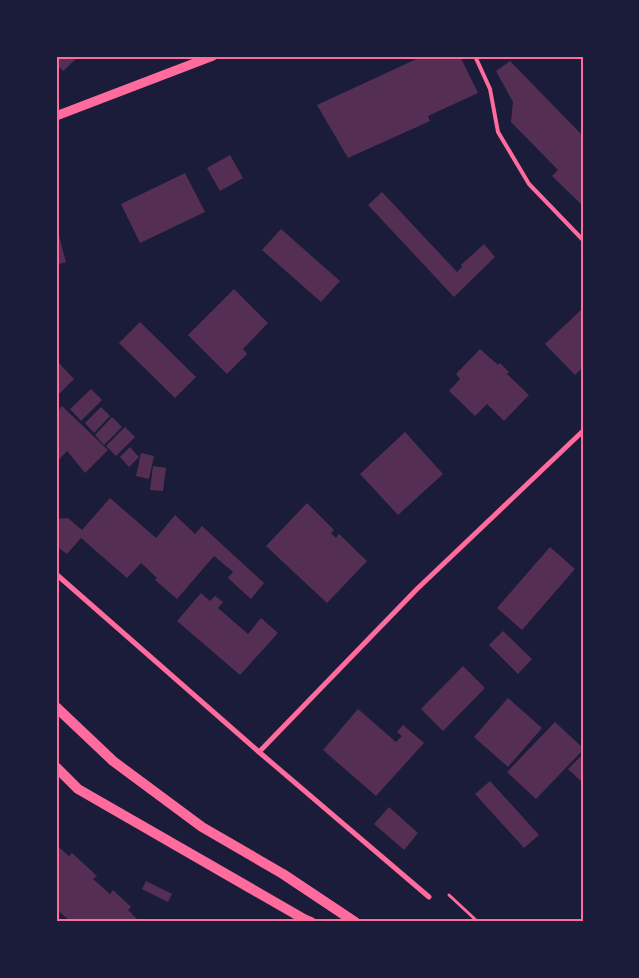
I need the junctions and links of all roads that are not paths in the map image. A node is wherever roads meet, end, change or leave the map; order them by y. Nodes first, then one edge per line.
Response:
1 (213, 56) edge
2 (474, 56) edge
3 (56, 116) edge
4 (583, 240) edge
5 (583, 431) edge
6 (56, 574) edge
7 (56, 707) edge
8 (260, 752) junction
9 (56, 767) edge
10 (430, 897) road end
11 (311, 922) edge
12 (355, 922) edge

1 - 3 street
2 - 4 lane
5 - 8 street
6 - 8 street
7 - 12 main road
8 - 10 street
9 - 11 main road

